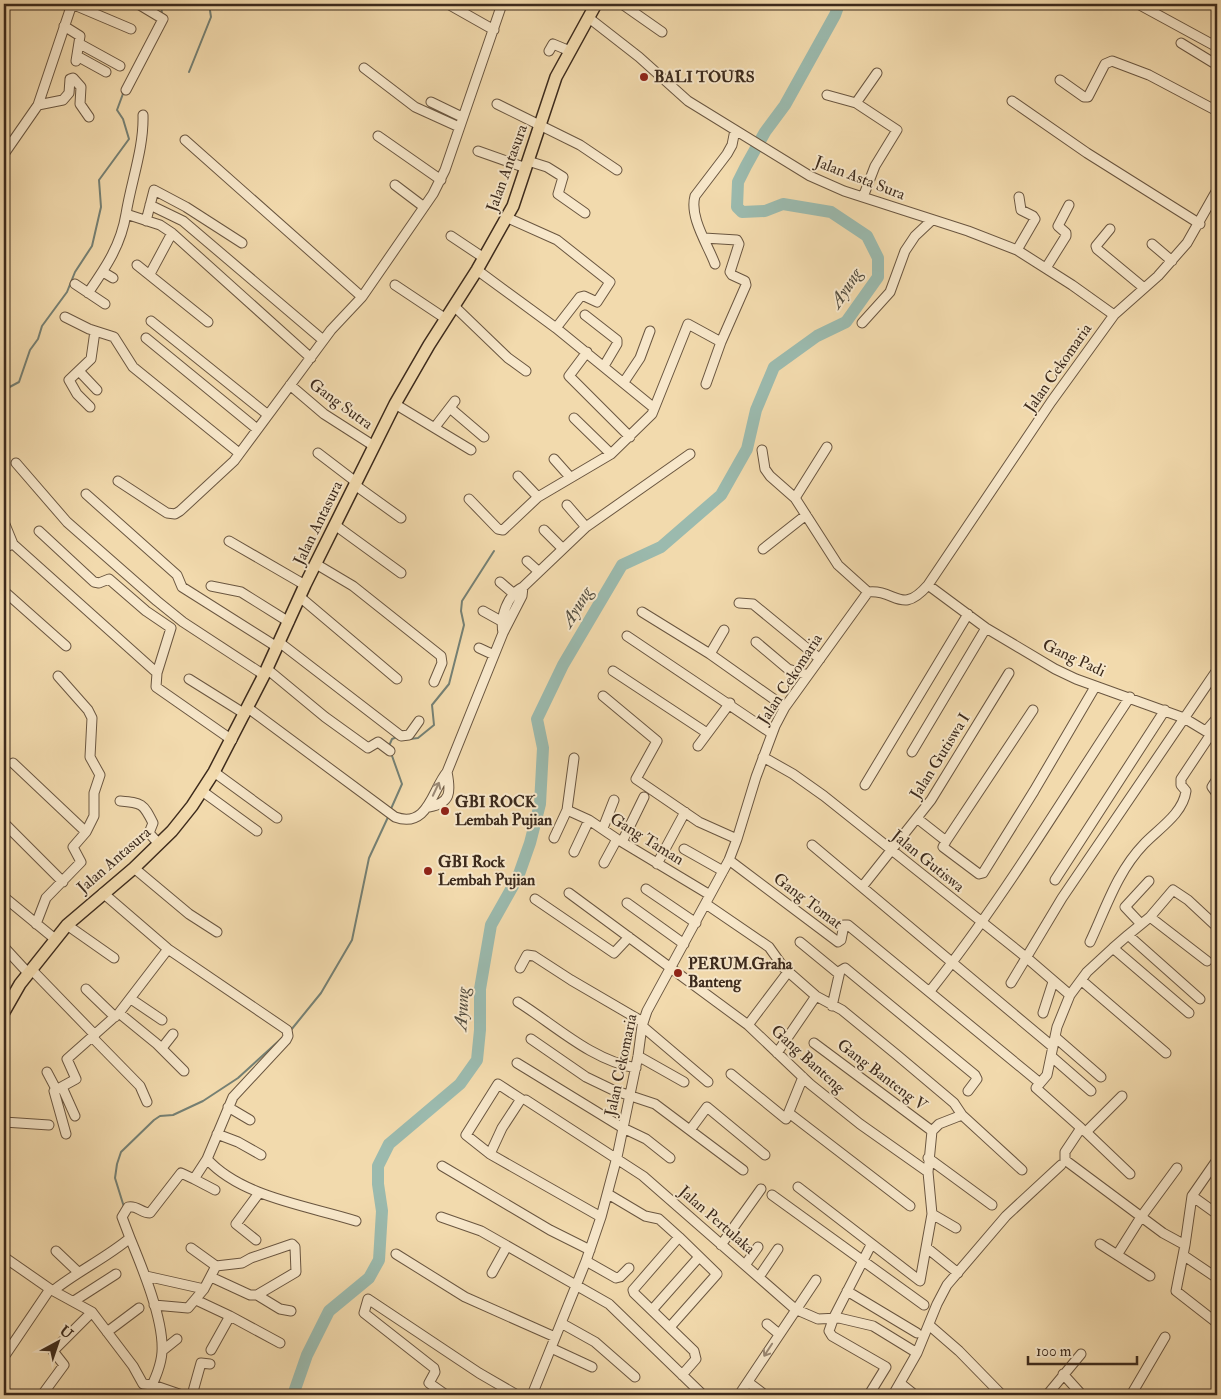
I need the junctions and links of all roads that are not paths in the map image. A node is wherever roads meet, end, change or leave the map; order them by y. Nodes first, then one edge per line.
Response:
1 (72, 4) edge
2 (138, 4) edge
3 (448, 4) edge
4 (502, 4) edge
5 (622, 4) edge
6 (1138, 4) edge
7 (591, 9) edge
8 (64, 26) junction
9 (131, 29) dead end
10 (494, 30) junction
11 (662, 32) dead end
12 (1181, 43) dead end
13 (80, 44) junction
14 (1217, 47) edge
15 (549, 51) dead end
16 (570, 51) junction
17 (1217, 65) edge
18 (120, 66) dead end
19 (364, 68) dead end
20 (106, 72) dead end
21 (877, 72) dead end
22 (1060, 80) dead end
23 (126, 90) dead end
24 (827, 95) dead end
25 (1012, 101) dead end
26 (430, 102) dead end
27 (497, 104) dead end
28 (856, 104) junction
29 (38, 105) junction
30 (1217, 111) edge
31 (143, 115) dead end
32 (89, 117) dead end
33 (462, 118) junction
34 (540, 123) junction
35 (459, 127) junction
36 (735, 130) junction
37 (378, 136) dead end
38 (185, 140) dead end
39 (478, 151) dead end
40 (4, 154) edge
41 (527, 164) junction
42 (617, 170) dead end
43 (441, 180) junction
44 (395, 185) dead end
45 (1217, 190) edge
46 (863, 197) junction
47 (1018, 197) dead end
48 (150, 205) junction
49 (1069, 206) dead end
50 (424, 207) junction
51 (585, 213) dead end
52 (126, 214) junction
53 (508, 218) junction
54 (932, 220) junction
55 (146, 221) junction
56 (1200, 224) junction
57 (1110, 230) dead end
58 (172, 233) junction
59 (451, 236) dead end
60 (704, 238) junction
61 (242, 243) dead end
62 (1152, 244) dead end
63 (1017, 250) junction
64 (484, 258) junction
65 (1172, 261) junction
66 (716, 264) dead end
67 (137, 265) dead end
68 (1046, 268) junction
69 (477, 270) junction
70 (103, 272) junction
71 (150, 274) junction
72 (113, 278) dead end
73 (75, 284) dead end
74 (395, 285) dead end
75 (1144, 288) junction
76 (88, 293) junction
77 (362, 297) junction
78 (105, 304) dead end
79 (454, 306) junction
80 (1114, 315) junction
81 (585, 316) dead end
82 (65, 317) dead end
83 (446, 319) junction
84 (151, 321) dead end
85 (208, 322) dead end
86 (862, 323) dead end
87 (556, 328) junction
88 (650, 331) dead end
89 (95, 332) junction
90 (146, 338) dead end
91 (323, 340) junction
92 (722, 342) junction
93 (587, 352) junction
94 (311, 358) junction
95 (604, 366) junction
96 (79, 371) junction
97 (526, 371) dead end
98 (624, 382) junction
99 (706, 384) dead end
100 (290, 385) junction
101 (97, 390) dead end
102 (395, 404) junction
103 (90, 406) dead end
104 (654, 408) junction
105 (268, 415) junction
106 (574, 418) dead end
107 (435, 427) junction
108 (257, 429) junction
109 (484, 437) dead end
110 (630, 437) junction
111 (374, 446) junction
112 (827, 447) dead end
113 (471, 450) dead end
114 (762, 450) dead end
115 (239, 453) junction
116 (318, 453) dead end
117 (611, 454) junction
118 (690, 454) dead end
119 (554, 459) dead end
120 (16, 463) dead end
121 (518, 476) dead end
122 (570, 477) junction
123 (118, 481) dead end
124 (355, 484) junction
125 (86, 494) dead end
126 (538, 497) junction
127 (795, 498) junction
128 (469, 499) dead end
129 (567, 505) dead end
130 (806, 515) junction
131 (401, 518) dead end
132 (4, 522) edge
133 (335, 525) junction
134 (586, 527) junction
135 (544, 530) dead end
136 (39, 531) dead end
137 (229, 541) dead end
138 (13, 544) junction
139 (4, 548) edge
140 (562, 548) junction
141 (764, 548) dead end
142 (527, 561) dead end
143 (316, 564) junction
144 (538, 571) junction
145 (401, 573) dead end
146 (500, 582) dead end
147 (305, 585) junction
148 (928, 585) junction
149 (211, 586) dead end
150 (523, 587) junction
151 (4, 591) edge
152 (868, 592) junction
153 (514, 594) junction
154 (300, 597) junction
155 (740, 603) dead end
156 (483, 611) dead end
157 (642, 612) dead end
158 (968, 614) junction
159 (501, 621) junction
160 (289, 622) junction
161 (986, 628) junction
162 (724, 630) dead end
163 (502, 633) junction
164 (627, 636) dead end
165 (756, 642) dead end
166 (278, 644) junction
167 (66, 646) dead end
168 (480, 648) dead end
169 (710, 654) junction
170 (494, 655) junction
171 (820, 659) junction
172 (1217, 670) edge
173 (613, 671) dead end
174 (266, 672) junction
175 (157, 673) junction
176 (1009, 673) dead end
177 (807, 675) junction
178 (58, 676) dead end
179 (189, 679) dead end
180 (396, 679) dead end
181 (434, 682) dead end
182 (1095, 687) dead end
183 (603, 696) dead end
184 (1130, 697) junction
185 (730, 703) junction
186 (785, 707) junction
187 (1032, 710) dead end
188 (1166, 710) junction
189 (246, 711) junction
190 (1184, 718) junction
191 (1217, 718) edge
192 (419, 721) dead end
193 (707, 733) junction
194 (771, 733) junction
195 (1212, 735) edge
196 (232, 740) junction
197 (698, 746) dead end
198 (390, 752) dead end
199 (912, 752) dead end
200 (763, 757) junction
201 (574, 758) dead end
202 (13, 763) dead end
203 (214, 772) junction
204 (1217, 780) edge
205 (865, 785) dead end
206 (202, 791) junction
207 (1217, 794) edge
208 (644, 797) dead end
209 (614, 800) dead end
210 (120, 801) dead end
211 (567, 810) junction
212 (685, 812) junction
213 (277, 818) dead end
214 (918, 819) junction
215 (589, 820) junction
216 (4, 823) edge
217 (603, 828) junction
218 (257, 831) dead end
219 (86, 832) junction
220 (554, 838) dead end
221 (738, 840) junction
222 (946, 840) junction
223 (619, 841) junction
224 (159, 844) junction
225 (812, 845) dead end
226 (684, 849) dead end
227 (891, 850) junction
228 (574, 852) dead end
229 (729, 860) junction
230 (604, 862) dead end
231 (657, 864) junction
232 (134, 868) junction
233 (723, 871) junction
234 (1055, 880) dead end
235 (1149, 880) dead end
236 (63, 882) junction
237 (862, 888) junction
238 (646, 889) dead end
239 (103, 893) junction
240 (568, 893) dead end
241 (710, 895) junction
242 (4, 897) edge
243 (535, 900) dead end
244 (627, 903) dead end
245 (706, 904) junction
246 (1150, 917) junction
247 (696, 923) junction
248 (982, 923) junction
249 (36, 924) junction
250 (1141, 924) junction
251 (67, 925) junction
252 (1217, 927) edge
253 (217, 932) dead end
254 (1128, 935) junction
255 (629, 937) junction
256 (55, 939) junction
257 (800, 942) dead end
258 (1090, 942) dead end
259 (684, 944) junction
260 (4, 947) edge
261 (168, 948) junction
262 (1113, 948) junction
263 (114, 958) dead end
264 (1027, 958) junction
265 (1208, 961) dead end
266 (952, 964) junction
267 (670, 967) junction
268 (520, 968) dead end
269 (30, 971) junction
270 (788, 972) junction
271 (839, 974) junction
272 (1081, 980) junction
273 (1053, 982) junction
274 (1011, 983) dead end
275 (86, 989) dead end
276 (930, 991) junction
277 (816, 996) junction
278 (1070, 996) junction
279 (131, 999) junction
280 (1200, 999) dead end
281 (518, 1002) dead end
282 (832, 1006) junction
283 (4, 1012) edge
284 (1043, 1013) dead end
285 (1189, 1013) dead end
286 (117, 1015) junction
287 (162, 1020) dead end
288 (643, 1024) junction
289 (748, 1025) junction
290 (173, 1034) dead end
291 (93, 1036) junction
292 (532, 1039) dead end
293 (1054, 1042) junction
294 (814, 1043) dead end
295 (162, 1048) junction
296 (778, 1053) junction
297 (1166, 1053) dead end
298 (638, 1056) junction
299 (1052, 1057) junction
300 (517, 1063) dead end
301 (636, 1068) junction
302 (184, 1071) dead end
303 (47, 1072) dead end
304 (731, 1074) dead end
305 (803, 1077) junction
306 (1101, 1077) dead end
307 (684, 1082) dead end
308 (708, 1082) dead end
309 (1040, 1083) junction
310 (59, 1088) junction
311 (968, 1091) dead end
312 (1091, 1091) dead end
313 (630, 1095) junction
314 (1122, 1096) dead end
315 (526, 1100) dead end
316 (147, 1102) dead end
317 (228, 1107) junction
318 (789, 1114) junction
319 (962, 1115) junction
320 (75, 1116) dead end
321 (250, 1120) dead end
322 (4, 1122) edge
323 (49, 1125) dead end
324 (623, 1128) junction
325 (690, 1130) junction
326 (1084, 1130) junction
327 (932, 1131) junction
328 (66, 1134) dead end
329 (217, 1134) junction
330 (490, 1154) junction
331 (261, 1155) dead end
332 (765, 1155) dead end
333 (617, 1157) junction
334 (670, 1158) dead end
335 (928, 1158) junction
336 (207, 1159) junction
337 (1217, 1160) edge
338 (1061, 1165) dead end
339 (442, 1166) dead end
340 (1177, 1168) dead end
341 (743, 1170) dead end
342 (1022, 1170) dead end
343 (928, 1172) junction
344 (1214, 1172) edge
345 (1130, 1174) dead end
346 (194, 1178) junction
347 (798, 1187) dead end
348 (215, 1190) dead end
349 (761, 1190) dead end
350 (259, 1193) junction
351 (608, 1194) junction
352 (772, 1195) dead end
353 (1192, 1196) junction
354 (992, 1205) dead end
355 (910, 1206) dead end
356 (932, 1214) junction
357 (1217, 1214) edge
358 (441, 1217) dead end
359 (601, 1217) junction
360 (1141, 1217) junction
361 (356, 1222) dead end
362 (956, 1228) dead end
363 (679, 1237) junction
364 (130, 1238) junction
365 (256, 1240) dead end
366 (1100, 1244) dead end
367 (721, 1245) junction
368 (871, 1245) junction
369 (1185, 1245) junction
370 (507, 1246) junction
371 (758, 1247) dead end
372 (191, 1248) dead end
373 (927, 1248) junction
374 (778, 1249) dead end
375 (590, 1250) junction
376 (56, 1251) dead end
377 (396, 1254) dead end
378 (1117, 1255) junction
379 (1183, 1255) junction
380 (4, 1257) edge
381 (699, 1257) junction
382 (586, 1260) junction
383 (863, 1262) junction
384 (745, 1265) junction
385 (216, 1266) junction
386 (629, 1268) dead end
387 (77, 1271) junction
388 (492, 1273) dead end
389 (958, 1273) junction
390 (116, 1274) dead end
391 (146, 1276) junction
392 (1150, 1276) dead end
393 (211, 1277) junction
394 (759, 1277) junction
395 (1217, 1278) edge
396 (816, 1280) dead end
397 (575, 1286) junction
398 (204, 1288) junction
399 (52, 1289) junction
400 (847, 1291) junction
401 (257, 1295) junction
402 (196, 1300) junction
403 (74, 1301) junction
404 (154, 1305) junction
405 (924, 1305) dead end
406 (139, 1308) dead end
407 (652, 1310) junction
408 (795, 1310) junction
409 (292, 1311) dead end
410 (92, 1312) junction
411 (230, 1316) junction
412 (834, 1318) junction
413 (561, 1323) junction
414 (1217, 1323) edge
415 (767, 1324) dead end
416 (929, 1325) junction
417 (670, 1327) junction
418 (107, 1332) junction
419 (918, 1333) dead end
420 (779, 1334) junction
421 (555, 1337) junction
422 (1165, 1337) dead end
423 (177, 1339) dead end
424 (280, 1343) dead end
425 (551, 1348) junction
426 (211, 1350) dead end
427 (162, 1351) junction
428 (917, 1353) junction
429 (1081, 1354) dead end
430 (4, 1357) edge
431 (210, 1364) dead end
432 (592, 1367) dead end
433 (1063, 1374) junction
434 (682, 1376) junction
435 (634, 1377) dead end
436 (748, 1382) junction
437 (900, 1383) junction
438 (152, 1384) junction
439 (870, 1393) dead end
440 (42, 1395) edge
441 (147, 1395) edge
442 (182, 1395) edge
443 (192, 1395) edge
444 (446, 1395) edge
445 (517, 1395) edge
446 (532, 1395) edge
447 (703, 1395) edge
448 (739, 1395) edge
449 (765, 1395) edge
450 (893, 1395) edge
451 (915, 1395) edge
452 (1002, 1395) edge
453 (1047, 1395) edge
454 (1082, 1395) edge
455 (1131, 1395) edge

1 - 8 street
1 - 9 street
2 - 23 street
3 - 10 street
4 - 10 street
5 - 11 street
6 - 14 street
7 - 16 main road, Jalan Antasura
7 - 36 street, Jalan Asta Sura
8 - 13 street
8 - 29 street
10 - 33 street
12 - 17 street
13 - 18 street
13 - 20 street
15 - 16 street
16 - 34 main road, Jalan Antasura
19 - 35 street
21 - 28 street
22 - 30 street
24 - 28 street
25 - 56 street
26 - 33 street
27 - 34 street
28 - 46 street
29 - 32 street
29 - 40 street
31 - 52 street
33 - 35 street
34 - 41 main road, Jalan Antasura
34 - 42 street
35 - 43 street
36 - 46 street, Jalan Asta Sura
36 - 60 street
37 - 43 street
38 - 77 street
39 - 41 street
41 - 51 street
41 - 53 main road, Jalan Antasura
43 - 50 street
44 - 50 street
45 - 56 street, Jalan Cekomaria
46 - 54 street, Jalan Asta Sura
47 - 63 street
48 - 55 street
48 - 61 street
48 - 91 street
49 - 68 street
50 - 77 street
52 - 55 street
52 - 70 street
53 - 64 main road, Jalan Antasura
53 - 87 street
54 - 63 street, Jalan Asta Sura
54 - 86 street
55 - 58 street
56 - 65 street, Jalan Cekomaria
57 - 75 street
58 - 71 street
58 - 94 street
59 - 64 street
60 - 66 street
60 - 92 street
62 - 65 street
63 - 68 street, Jalan Asta Sura
64 - 69 main road, Jalan Antasura
65 - 75 street, Jalan Cekomaria
67 - 71 street
68 - 80 street, Jalan Asta Sura
69 - 79 main road, Jalan Antasura
69 - 87 street
70 - 72 street
70 - 76 street
71 - 85 street
73 - 76 street
74 - 83 street
75 - 80 street, Jalan Cekomaria
76 - 78 street
77 - 91 street
79 - 83 main road, Jalan Antasura
79 - 97 street
80 - 148 street, Jalan Cekomaria
81 - 95 street
82 - 89 street
83 - 102 main road, Jalan Antasura
84 - 105 street
87 - 93 street
88 - 98 street
89 - 96 street
89 - 115 street
90 - 108 street
91 - 94 street
92 - 99 street
92 - 104 street
93 - 95 street
93 - 110 street
94 - 100 street
95 - 98 street
96 - 101 street
96 - 103 street
98 - 104 street
100 - 105 street
100 - 111 street, Gang Sutra
102 - 107 street
102 - 111 main road, Jalan Antasura
104 - 110 street
105 - 108 street
106 - 117 street
107 - 109 street
107 - 113 street
108 - 115 street
110 - 117 street
111 - 124 main road, Jalan Antasura
112 - 127 street
114 - 127 street
115 - 123 street
116 - 124 street
117 - 122 street
118 - 134 street
119 - 122 street
120 - 174 street
121 - 126 street
122 - 126 street
124 - 131 street
124 - 133 main road, Jalan Antasura
125 - 166 street
126 - 128 street
127 - 130 street
129 - 134 street
130 - 141 street
130 - 152 street
132 - 138 street
133 - 143 main road, Jalan Antasura
133 - 145 street
134 - 140 street
135 - 140 street
136 - 175 street
137 - 147 street
138 - 139 street
138 - 175 street
140 - 144 street
142 - 144 street
143 - 147 main road, Jalan Antasura
143 - 181 street
144 - 150 street
146 - 153 street
147 - 154 main road, Jalan Antasura
148 - 152 street, Jalan Cekomaria
148 - 158 street, Gang Padi
149 - 160 street
150 - 153 street
150 - 163 street
151 - 167 street
152 - 171 street, Jalan Cekomaria
153 - 159 street
154 - 160 main road, Jalan Antasura
154 - 180 street
155 - 171 street
156 - 159 street
157 - 169 street
158 - 161 street, Gang Padi
158 - 205 street
159 - 163 street
160 - 166 main road, Jalan Antasura
161 - 184 street, Gang Padi
161 - 199 street
162 - 169 street
163 - 170 street
164 - 185 street
165 - 177 street
166 - 174 main road, Jalan Antasura
166 - 192 street
168 - 170 street
169 - 186 street
170 - 189 street
171 - 177 street, Jalan Cekomaria
172 - 190 street
173 - 193 street
174 - 189 main road, Jalan Antasura
174 - 198 street
175 - 196 street
176 - 214 street, Jalan Gutiswa I
177 - 186 street, Jalan Cekomaria
178 - 219 street
179 - 189 street
182 - 222 street
183 - 212 street
184 - 188 street, Gang Padi
184 - 248 street
185 - 193 street
185 - 194 street
186 - 194 street, Jalan Cekomaria
187 - 222 street
188 - 190 street, Gang Padi
188 - 234 street
189 - 196 main road, Jalan Antasura
190 - 195 street, Gang Padi
190 - 264 street
191 - 195 street
193 - 197 street
194 - 200 street, Jalan Cekomaria
195 - 258 street
196 - 203 main road, Jalan Antasura
200 - 221 street, Jalan Cekomaria
200 - 227 street, Jalan Gutiswa
201 - 211 street
202 - 219 street
203 - 206 main road, Jalan Antasura
203 - 213 street
204 - 207 street
206 - 218 street
206 - 224 main road, Jalan Antasura
208 - 223 street
209 - 217 street
210 - 224 street
211 - 215 street, Gang Taman
211 - 220 street
212 - 221 street
212 - 231 street
214 - 222 street
214 - 227 street, Jalan Gutiswa I
215 - 217 street, Gang Taman
215 - 228 street
216 - 236 street
217 - 223 street, Gang Taman
219 - 236 street
221 - 229 street, Jalan Cekomaria
223 - 230 street
223 - 231 street, Gang Taman
224 - 232 main road, Jalan Antasura
225 - 237 street
226 - 233 street
227 - 237 street, Jalan Gutiswa I
227 - 248 street, Jalan Gutiswa
229 - 233 street, Jalan Cekomaria
229 - 276 street, Gang Tomat
231 - 241 street, Gang Taman
232 - 239 main road, Jalan Antasura
232 - 253 street
233 - 241 street, Jalan Cekomaria
235 - 250 street
236 - 249 street
237 - 266 street
238 - 247 street
239 - 251 main road, Jalan Antasura
239 - 261 street
240 - 255 street, Gang Banteng
241 - 245 street, Jalan Cekomaria
242 - 249 street
243 - 255 street
244 - 259 street
245 - 247 street, Jalan Cekomaria
245 - 270 street
246 - 250 street
246 - 252 street
246 - 265 street
247 - 259 street, Jalan Cekomaria
248 - 264 street, Jalan Gutiswa
248 - 266 street
249 - 256 street
250 - 254 street
251 - 256 main road, Jalan Antasura
251 - 263 street
254 - 262 street
254 - 280 street
255 - 267 street, Gang Banteng
256 - 269 main road, Jalan Antasura
257 - 271 street
259 - 267 street, Jalan Cekomaria
260 - 269 street
261 - 279 street
261 - 317 street
262 - 272 street
262 - 285 street
264 - 273 street, Jalan Gutiswa
264 - 274 street
266 - 276 street
266 - 293 street
267 - 288 street, Jalan Cekomaria
267 - 289 street, Gang Banteng
268 - 288 street
269 - 283 main road, Jalan Antasura
269 - 291 street
270 - 277 street
270 - 289 street
271 - 282 street
271 - 311 street
272 - 278 street
272 - 297 street
273 - 278 street, Jalan Gutiswa
273 - 284 street
275 - 286 street
276 - 309 street
277 - 282 street
277 - 296 street
278 - 293 street
279 - 286 street
279 - 287 street
281 - 301 street
282 - 319 street
286 - 291 street
286 - 295 street
288 - 298 street, Jalan Cekomaria
288 - 308 street
289 - 296 street, Gang Banteng
290 - 295 street
291 - 310 street
291 - 316 street
292 - 313 street
293 - 299 street
293 - 306 street
294 - 327 street, Gang Banteng V
295 - 302 street
296 - 305 street, Gang Banteng
298 - 301 street, Jalan Cekomaria
298 - 307 street
299 - 309 street
299 - 312 street
300 - 324 street
301 - 313 street, Jalan Cekomaria
303 - 310 street
304 - 318 street
305 - 318 street
305 - 343 street, Gang Banteng
309 - 326 street
310 - 320 street
310 - 328 street
313 - 324 street, Jalan Cekomaria
313 - 325 street
314 - 326 street
315 - 333 street, Jalan Pertulaka
317 - 321 street
317 - 329 street
318 - 355 street
319 - 327 street
319 - 342 street
322 - 323 street
324 - 333 street, Jalan Cekomaria
324 - 334 street
325 - 332 street
325 - 341 street
326 - 345 street
326 - 360 street
327 - 335 street
329 - 331 street
329 - 336 street
330 - 330 street
330 - 359 street
333 - 351 street, Jalan Cekomaria
333 - 367 street, Jalan Pertulaka
335 - 343 street
335 - 354 street
336 - 346 street
336 - 350 street
337 - 344 street
338 - 389 street
339 - 375 street
340 - 360 street
343 - 356 street
344 - 353 street
346 - 348 street
346 - 364 street
347 - 368 street
349 - 367 street
350 - 361 street
350 - 365 street
351 - 359 street, Jalan Cekomaria
351 - 363 street
352 - 383 street
353 - 357 street
353 - 369 street
356 - 362 street
356 - 373 street
358 - 370 street
359 - 375 street, Jalan Cekomaria
360 - 369 street
360 - 378 street
363 - 381 street
363 - 407 street
364 - 387 street
364 - 391 street
366 - 378 street
367 - 384 street, Jalan Pertulaka
368 - 373 street
368 - 383 street
369 - 379 street
370 - 388 street
370 - 397 street
371 - 384 street
372 - 385 street
373 - 389 street
374 - 394 street
375 - 382 street, Jalan Cekomaria
376 - 387 street
377 - 421 street
378 - 392 street
379 - 395 street
379 - 414 street
380 - 399 street
381 - 407 street
381 - 417 street
382 - 386 street
382 - 397 street, Jalan Cekomaria
383 - 400 street
383 - 405 street
384 - 394 street, Jalan Pertulaka
385 - 393 street
385 - 401 street
387 - 399 street
389 - 416 street
390 - 403 street
391 - 398 street
391 - 404 street
393 - 398 street
393 - 401 street
394 - 408 street, Jalan Pertulaka
396 - 408 street
397 - 413 street, Jalan Cekomaria
397 - 434 street
398 - 402 street
399 - 403 street
399 - 430 street
400 - 412 street
400 - 419 street
401 - 409 street
402 - 404 street
402 - 411 street
403 - 410 street
404 - 427 street
406 - 418 street
407 - 417 street
408 - 412 street, Jalan Pertulaka
408 - 420 street
410 - 418 street
410 - 440 street
411 - 424 street
411 - 426 street
412 - 428 street, Jalan Pertulaka
412 - 439 street
413 - 421 street, Jalan Cekomaria
413 - 435 street
415 - 420 street
416 - 428 street
416 - 452 street
417 - 434 street
418 - 438 street
420 -> 436 street
421 - 425 street, Jalan Cekomaria
422 - 455 street
423 - 427 street
425 - 432 street
425 - 446 street, Jalan Cekomaria
427 - 438 street
428 - 437 street
429 - 433 street
431 - 443 street
433 - 453 street
433 - 454 street
434 - 447 street
436 - 448 street
436 - 449 street
437 - 450 street
437 - 451 street
438 - 441 street
438 - 442 street
444 - 445 street

